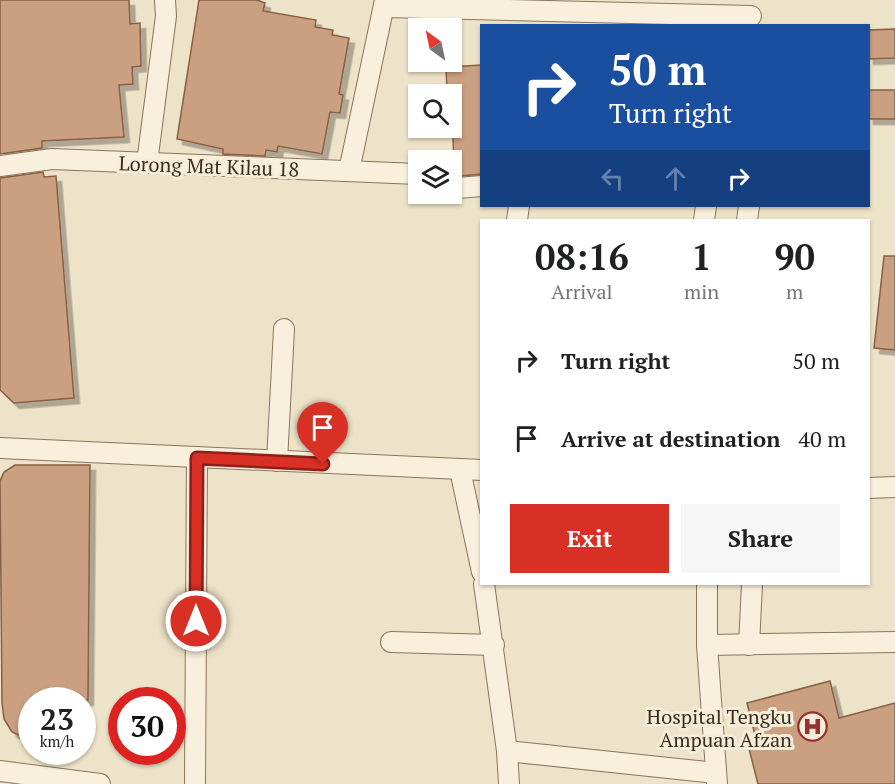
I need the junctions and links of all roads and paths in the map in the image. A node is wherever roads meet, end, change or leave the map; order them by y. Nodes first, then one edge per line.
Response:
1 (165, 0) edge
2 (385, 4) edge
3 (751, 14) edge
4 (147, 163) junction
5 (0, 166) edge
6 (349, 171) junction
7 (408, 174) edge
8 (480, 186) edge
9 (462, 188) edge
10 (284, 328) dead end
11 (0, 448) edge
12 (197, 458) junction
13 (277, 461) junction
14 (460, 470) junction
15 (480, 470) edge
16 (895, 487) edge
17 (870, 488) edge
18 (480, 563) edge
19 (484, 585) edge
20 (707, 585) edge
21 (752, 585) edge
22 (391, 642) dead end
23 (895, 642) edge
24 (494, 645) junction
25 (707, 645) junction
26 (749, 645) junction
27 (507, 751) junction
28 (0, 771) edge
29 (717, 778) edge
30 (0, 779) edge
31 (1, 784) edge
32 (100, 784) edge
33 (195, 784) edge
34 (509, 784) edge

1 - 4 street
2 - 3 street
2 - 6 street
4 - 5 street, Lorong Mat Kilau 18
4 - 6 street, Lorong Mat Kilau 18
6 - 7 street, Lorong Mat Kilau 18
8 - 9 street
10 - 13 street
11 - 12 street
12 - 13 street
12 - 33 street
13 - 14 street
14 - 15 street
14 - 18 street
16 - 17 street
19 - 24 street
20 - 25 street
21 - 26 street
22 - 24 street
23 - 26 street
24 - 27 street
25 - 26 street
25 - 29 street
27 - 29 street
27 - 34 street
28 - 32 street
30 - 31 street

